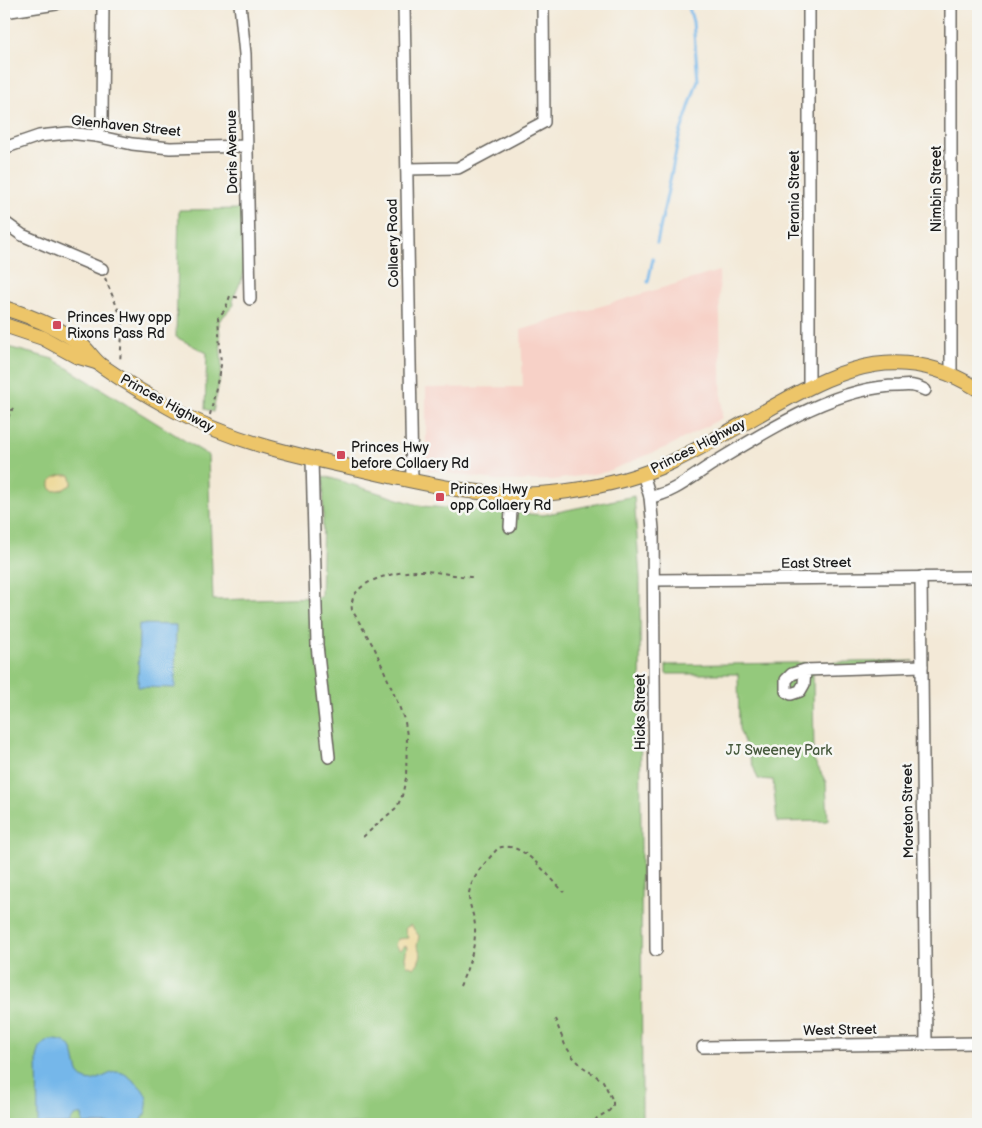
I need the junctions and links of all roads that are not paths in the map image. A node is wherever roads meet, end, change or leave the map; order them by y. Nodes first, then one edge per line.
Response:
1 (56, 4) edge
2 (103, 4) edge
3 (240, 4) edge
4 (404, 4) edge
5 (543, 4) edge
6 (809, 4) edge
7 (951, 4) edge
8 (4, 12) edge
9 (96, 136) junction
10 (248, 146) junction
11 (4, 148) edge
12 (407, 169) junction
13 (4, 222) edge
14 (102, 269) road end
15 (250, 299) road end
16 (4, 308) edge
17 (4, 325) edge
18 (99, 364) junction
19 (951, 375) junction
20 (809, 386) junction
21 (978, 389) edge
22 (925, 390) dead end
23 (312, 459) junction
24 (643, 474) junction
25 (412, 481) junction
26 (512, 495) junction
27 (650, 497) junction
28 (510, 527) dead end
29 (921, 577) junction
30 (978, 577) edge
31 (654, 580) junction
32 (922, 666) junction
33 (805, 670) dead end
34 (329, 757) dead end
35 (656, 950) dead end
36 (978, 1043) edge
37 (926, 1044) junction
38 (703, 1047) dead end

1 - 8 street
2 - 9 street
3 - 10 street, Doris Avenue
4 - 12 street, Collaery Road
5 - 12 street
6 - 20 street, Terania Street
7 - 19 street, Nimbin Street
9 - 10 street, Glenhaven Street
9 - 11 street, Glenhaven Street
10 - 15 street, Doris Avenue
12 - 25 street, Collaery Road
13 - 14 street
16 - 18 main road, Princes Highway
17 - 18 main road, Princes Highway
18 - 23 main road, Princes Highway
19 - 20 main road, Princes Highway
19 - 21 main road, Princes Highway
20 - 24 main road, Princes Highway
22 - 27 street
23 - 25 main road, Princes Highway
23 - 34 street
24 - 26 main road, Princes Highway
24 - 27 street, Hicks Street
25 - 26 main road, Princes Highway
26 - 28 street
27 - 31 street, Hicks Street
29 - 30 street, East Street
29 - 31 street, East Street
29 - 32 street, Moreton Street
31 - 35 street, Hicks Street
32 - 33 street
32 - 37 street, Moreton Street
36 - 37 street, West Street
37 - 38 street, West Street

